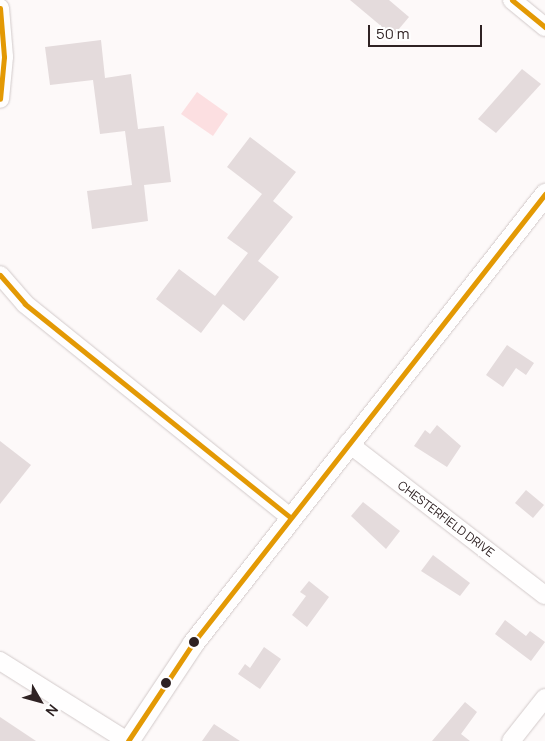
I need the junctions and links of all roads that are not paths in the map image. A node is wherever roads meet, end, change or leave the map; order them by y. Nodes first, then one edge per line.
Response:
1 (512, 0) edge
2 (0, 8) edge
3 (545, 27) edge
4 (0, 99) edge
5 (545, 194) edge
6 (0, 275) edge
7 (348, 444) junction
8 (290, 517) junction
9 (545, 595) edge
10 (0, 661) edge
11 (545, 698) edge
12 (127, 741) edge
13 (511, 741) edge

1 - 3 street
2 - 4 street
5 - 7 street
6 - 8 street
7 - 8 street
7 - 9 street, CHESTERFIELD DRIVE
8 - 12 street
10 - 12 street
11 - 13 street

